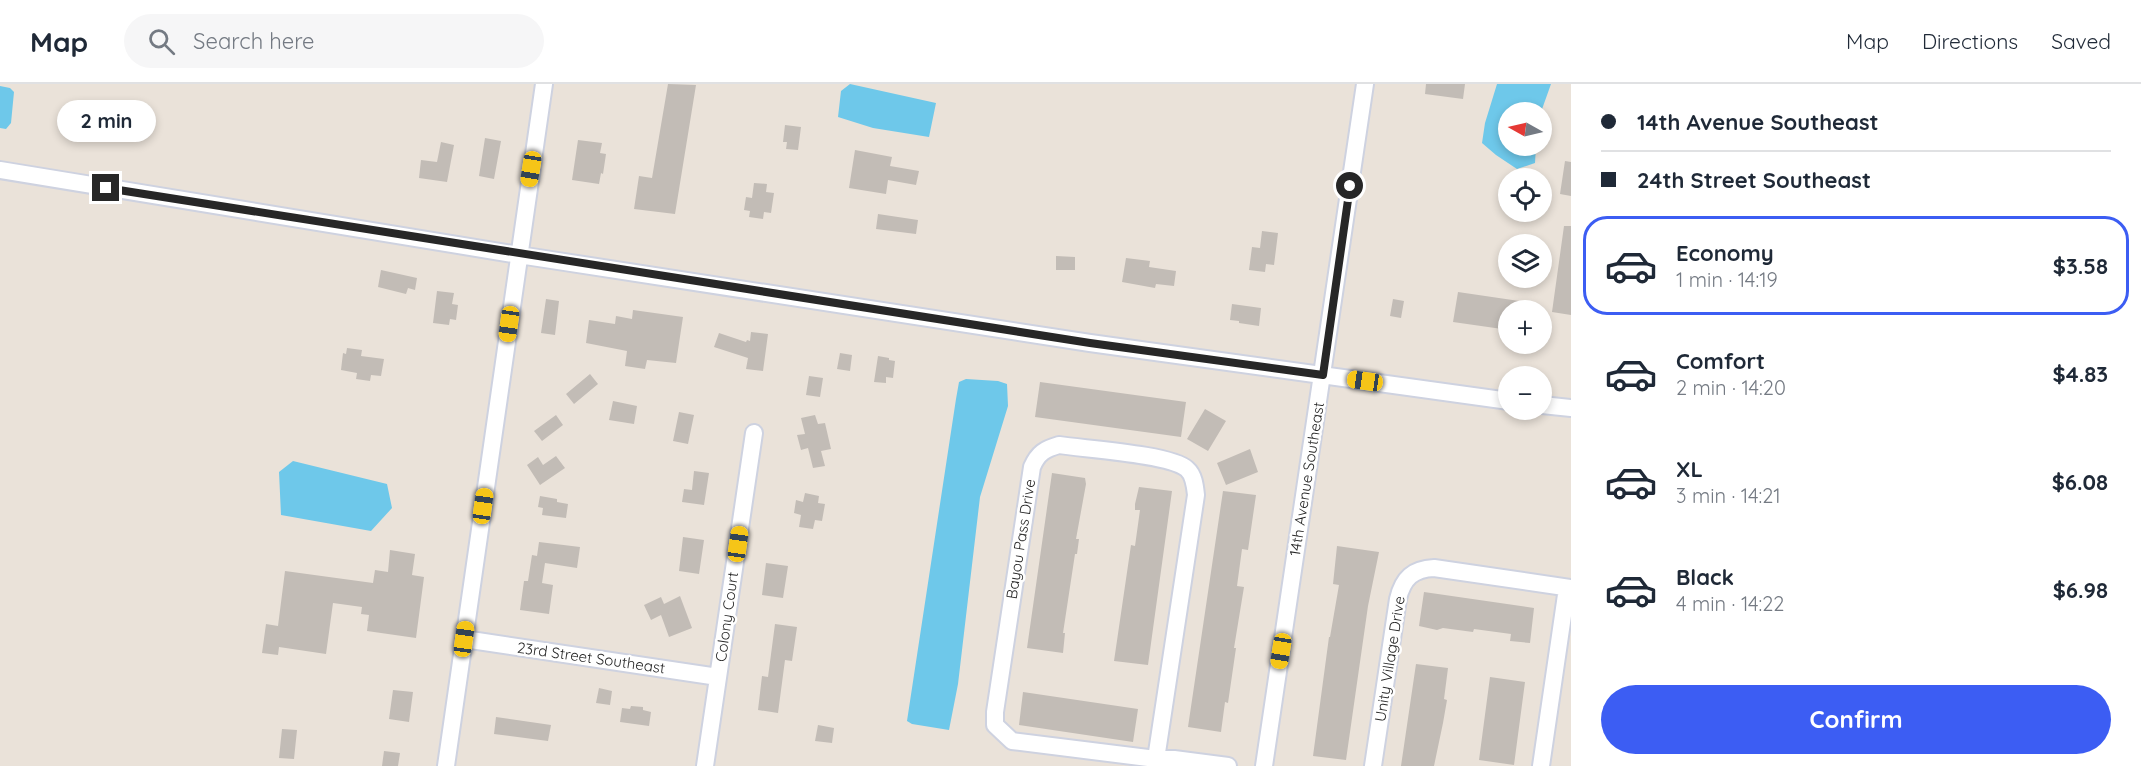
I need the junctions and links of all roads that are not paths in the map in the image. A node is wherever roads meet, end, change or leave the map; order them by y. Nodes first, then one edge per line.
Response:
1 (544, 84) edge
2 (1365, 84) edge
3 (0, 170) edge
4 (519, 255) junction
5 (1323, 375) junction
6 (1498, 399) edge
7 (1552, 406) edge
8 (1571, 408) edge
9 (754, 433) dead end
10 (1569, 588) edge
11 (464, 639) junction
12 (718, 676) junction
13 (1160, 763) edge
14 (446, 766) edge
15 (705, 766) edge
16 (1227, 766) edge
17 (1263, 766) edge
18 (1373, 766) edge
19 (1541, 766) edge

1 - 4 street
2 - 5 street, 14th Avenue Southeast
3 - 4 street
4 - 5 street
4 - 11 street
5 - 6 street
5 - 17 street, 14th Avenue Southeast
7 - 8 street
9 - 12 street, Colony Court
10 - 18 street, Unity Village Drive
10 - 19 street
11 - 12 street, 23rd Street Southeast
11 - 14 street
12 - 15 street, Colony Court
13 - 13 street, Bayou Pass Drive
13 - 16 street, Bayou Pass Drive

